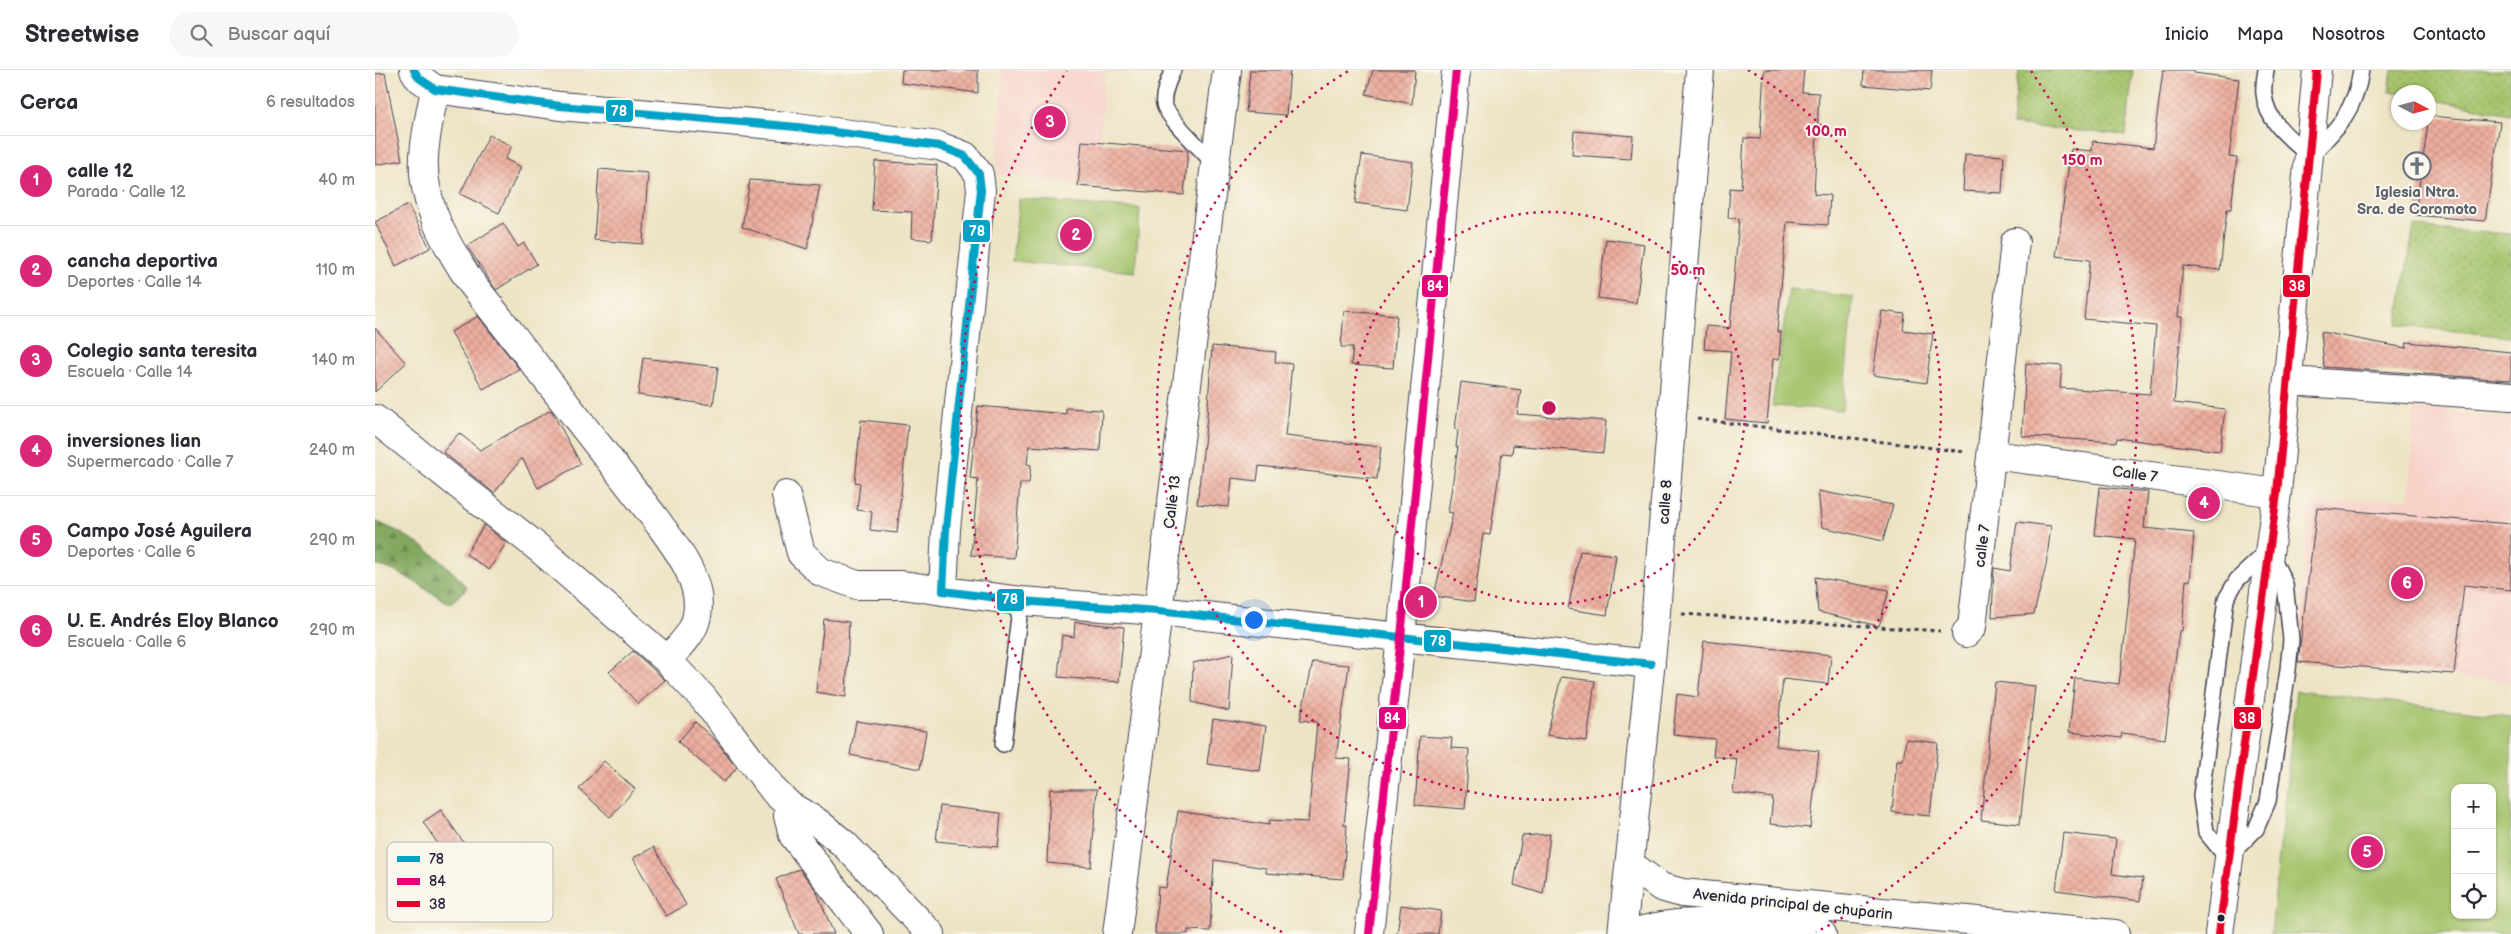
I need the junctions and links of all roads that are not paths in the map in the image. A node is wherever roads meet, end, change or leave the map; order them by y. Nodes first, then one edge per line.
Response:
1 (414, 70) edge
2 (1173, 70) edge
3 (1227, 70) edge
4 (1456, 70) edge
5 (1700, 70) edge
6 (2266, 70) edge
7 (2317, 70) edge
8 (2361, 70) edge
9 (435, 88) junction
10 (2309, 156) junction
11 (1214, 164) junction
12 (2015, 242) dead end
13 (2289, 381) junction
14 (2511, 396) edge
15 (375, 419) edge
16 (1993, 455) junction
17 (2277, 493) junction
18 (786, 495) dead end
19 (2269, 550) junction
20 (943, 591) junction
21 (1021, 601) junction
22 (1158, 611) junction
23 (1966, 633) road end
24 (1401, 637) junction
25 (667, 660) junction
26 (1651, 664) junction
27 (1003, 744) dead end
28 (790, 806) junction
29 (2227, 858) junction
30 (1630, 864) junction
31 (869, 934) edge
32 (931, 934) edge
33 (1117, 934) edge
34 (1369, 934) edge
35 (1622, 934) edge
36 (1633, 934) edge
37 (1822, 934) edge
38 (2115, 934) edge
39 (2219, 934) edge

1 - 9 street
2 - 11 lane
3 - 11 street, Calle 13
4 - 24 street
5 - 26 street, calle 8
6 - 10 lane
7 - 10 street
8 - 10 lane
9 - 20 street
9 - 25 street
10 - 13 street
11 - 22 street, Calle 13
12 - 16 street, calle 7
13 - 14 street
13 - 17 street
15 - 25 street
16 - 17 street, Calle 7
16 - 23 street, calle 7
17 - 19 street
18 - 20 street
19 - 29 street
19 - 29 lane
20 - 21 street
21 - 22 street
21 - 27 lane
22 - 24 street
22 - 33 street, Calle 13
24 - 26 street
24 - 34 street
25 - 28 street
26 - 30 street, calle 8
28 - 31 street
28 - 32 street
29 - 39 street
30 - 35 street, calle 8
30 - 38 street, Avenida principal de chuparin
36 - 37 street, Avenida principal de chuparin

